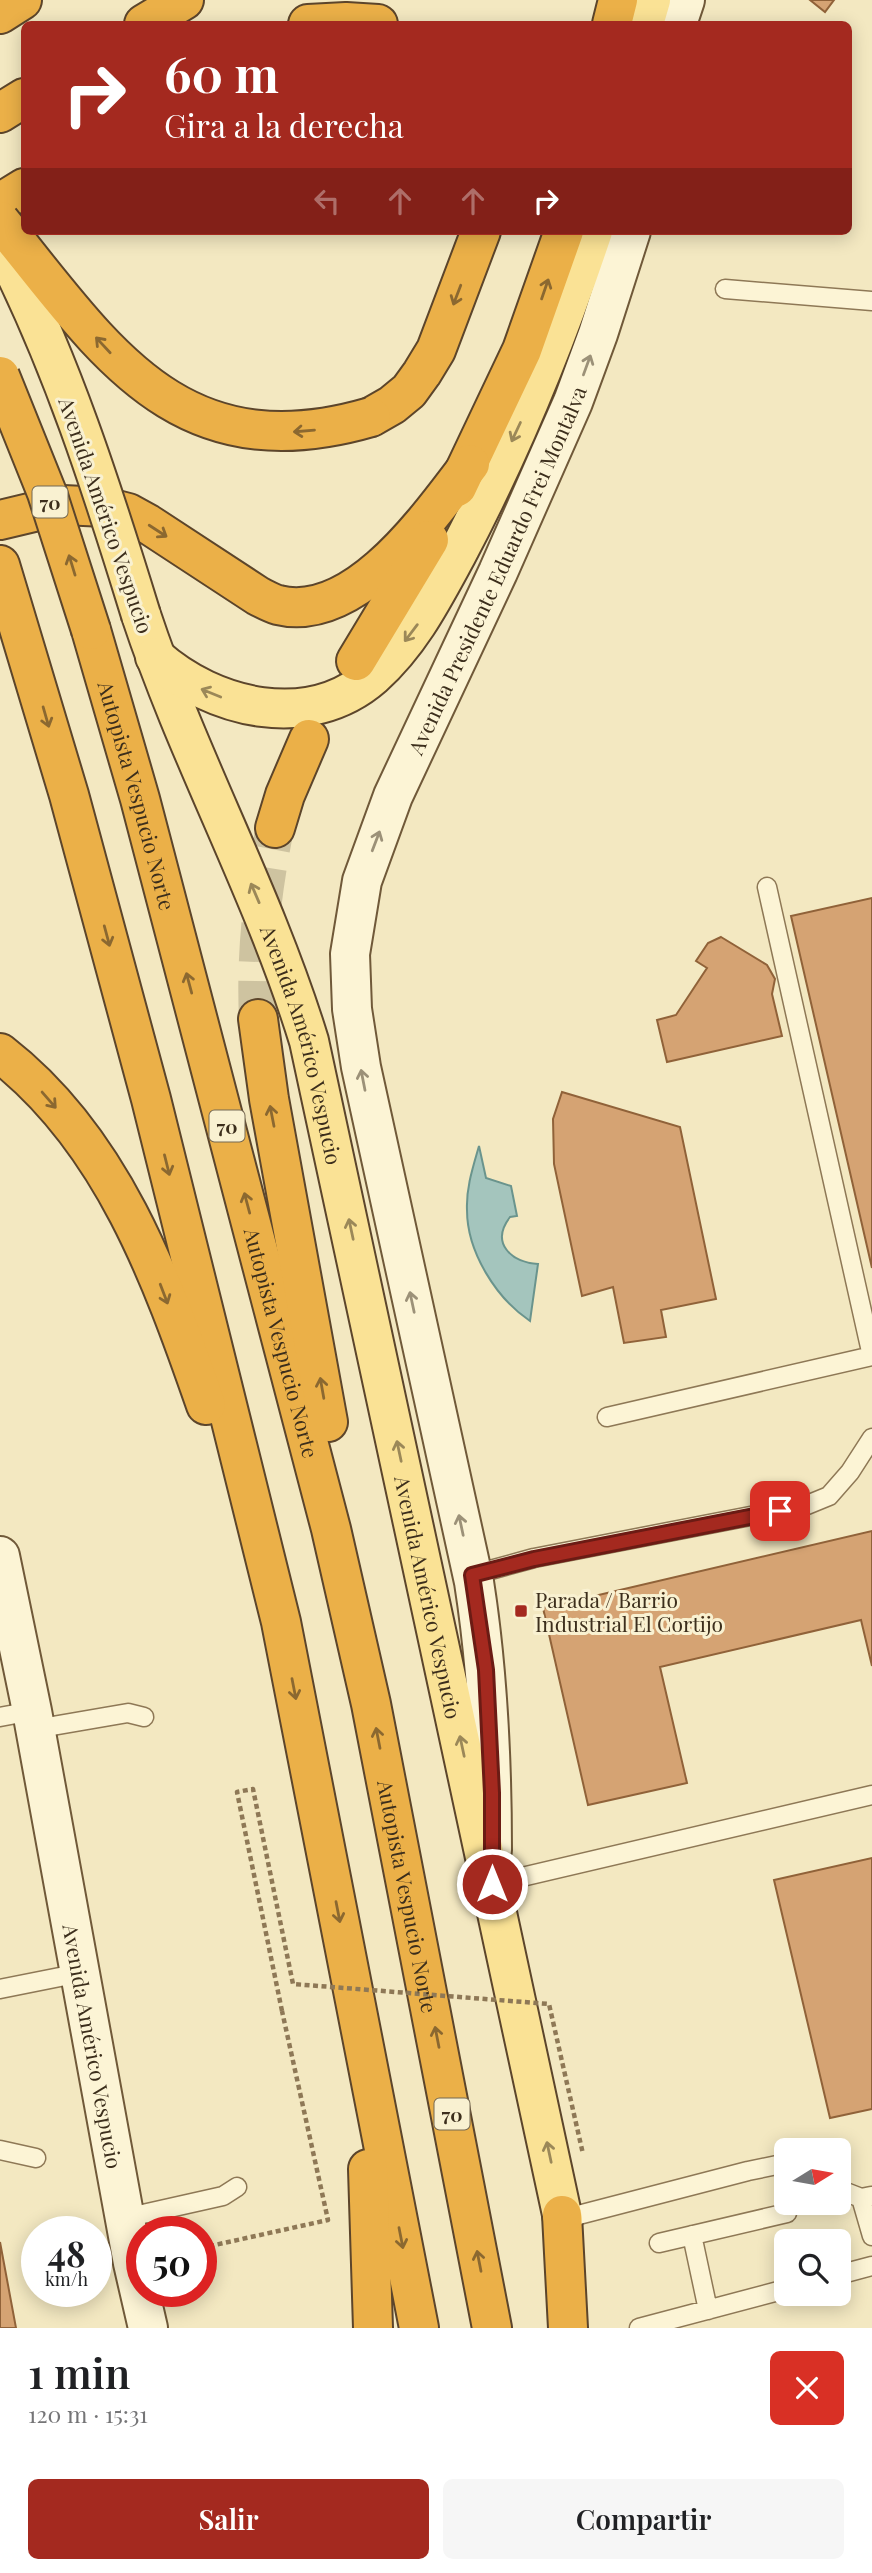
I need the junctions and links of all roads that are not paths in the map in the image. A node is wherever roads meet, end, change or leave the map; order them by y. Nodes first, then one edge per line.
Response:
1 (22, 0) edge
2 (184, 0) edge
3 (319, 0) edge
4 (618, 0) edge
5 (651, 0) edge
6 (685, 0) edge
7 (0, 14) edge
8 (149, 21) edge
9 (284, 21) edge
10 (613, 21) edge
11 (645, 21) edge
12 (678, 21) edge
13 (21, 100) edge
14 (0, 113) edge
15 (21, 190) edge
16 (0, 203) edge
17 (0, 221) edge
18 (479, 235) edge
19 (563, 235) edge
20 (592, 235) edge
21 (630, 235) edge
22 (0, 243) edge
23 (725, 289) dead end
24 (872, 301) edge
25 (0, 376) edge
26 (470, 464) junction
27 (0, 520) edge
28 (0, 565) edge
29 (155, 657) junction
30 (356, 662) dead end
31 (309, 739) dead end
32 (275, 828) tunnel mouth
33 (767, 887) dead end
34 (356, 907) joint
35 (258, 1019) tunnel mouth
36 (0, 1053) edge
37 (872, 1356) edge
38 (607, 1417) dead end
39 (872, 1438) edge
40 (0, 1556) edge
41 (472, 1575) junction
42 (281, 1622) junction
43 (353, 1625) junction
44 (144, 1717) dead end
45 (22, 1719) edge
46 (872, 1795) edge
47 (492, 1884) junction
48 (80, 1973) junction
49 (0, 1989) edge
50 (355, 2003) junction
51 (0, 2150) edge
52 (36, 2158) dead end
53 (774, 2166) edge
54 (237, 2187) dead end
55 (867, 2197) edge
56 (774, 2216) edge
57 (563, 2217) junction
58 (125, 2218) junction
59 (692, 2235) junction
60 (872, 2236) edge
61 (659, 2243) dead end
62 (872, 2266) edge
63 (851, 2272) edge
64 (774, 2292) edge
65 (708, 2310) junction
66 (370, 2320) edge
67 (148, 2328) edge
68 (419, 2328) edge
69 (492, 2328) edge
70 (568, 2328) edge
71 (587, 2328) edge
72 (639, 2328) edge

1 - 7 highway
2 - 8 highway
3 - 9 highway
4 - 10 highway
5 - 11 main road
6 - 12 main road
13 - 14 highway
15 - 16 highway
18 -> 17 highway, bridge
26 -> 19 highway
20 -> 29 main road
34 -> 21 main road, Avenida Presidente Eduardo Frei Montalva
22 - 29 main road, Avenida Américo Vespucio, bridge
23 - 24 lane
43 -> 25 highway, Autopista Vespucio Norte / 70, bridge
27 -> 26 highway
26 - 30 highway
28 -> 42 highway
47 -> 29 main road, Avenida Américo Vespucio
31 - 32 highway
33 - 37 lane
41 -> 34 main road, Avenida Américo Vespucio
43 -> 35 highway
36 -> 42 highway
37 - 38 lane
39 - 41 lane
40 - 45 main road, Avenida Américo Vespucio
41 - 47 main road, Avenida Américo Vespucio
42 -> 50 highway
69 -> 43 highway, Autopista Vespucio Norte / 70
44 - 45 lane
45 - 48 main road, Avenida Américo Vespucio
46 - 47 lane
57 -> 47 main road, Avenida Américo Vespucio
48 - 49 lane
48 - 58 main road, Avenida Américo Vespucio
50 - 66 highway
50 -> 68 highway
51 - 52 lane
53 - 57 lane
54 - 58 lane
55 - 60 lane
56 - 59 lane
57 - 70 highway
57 - 71 main road, Avenida Américo Vespucio
58 - 67 main road, Avenida Américo Vespucio
59 - 61 lane
59 - 65 lane
62 - 63 lane
64 - 65 lane
65 - 72 lane

